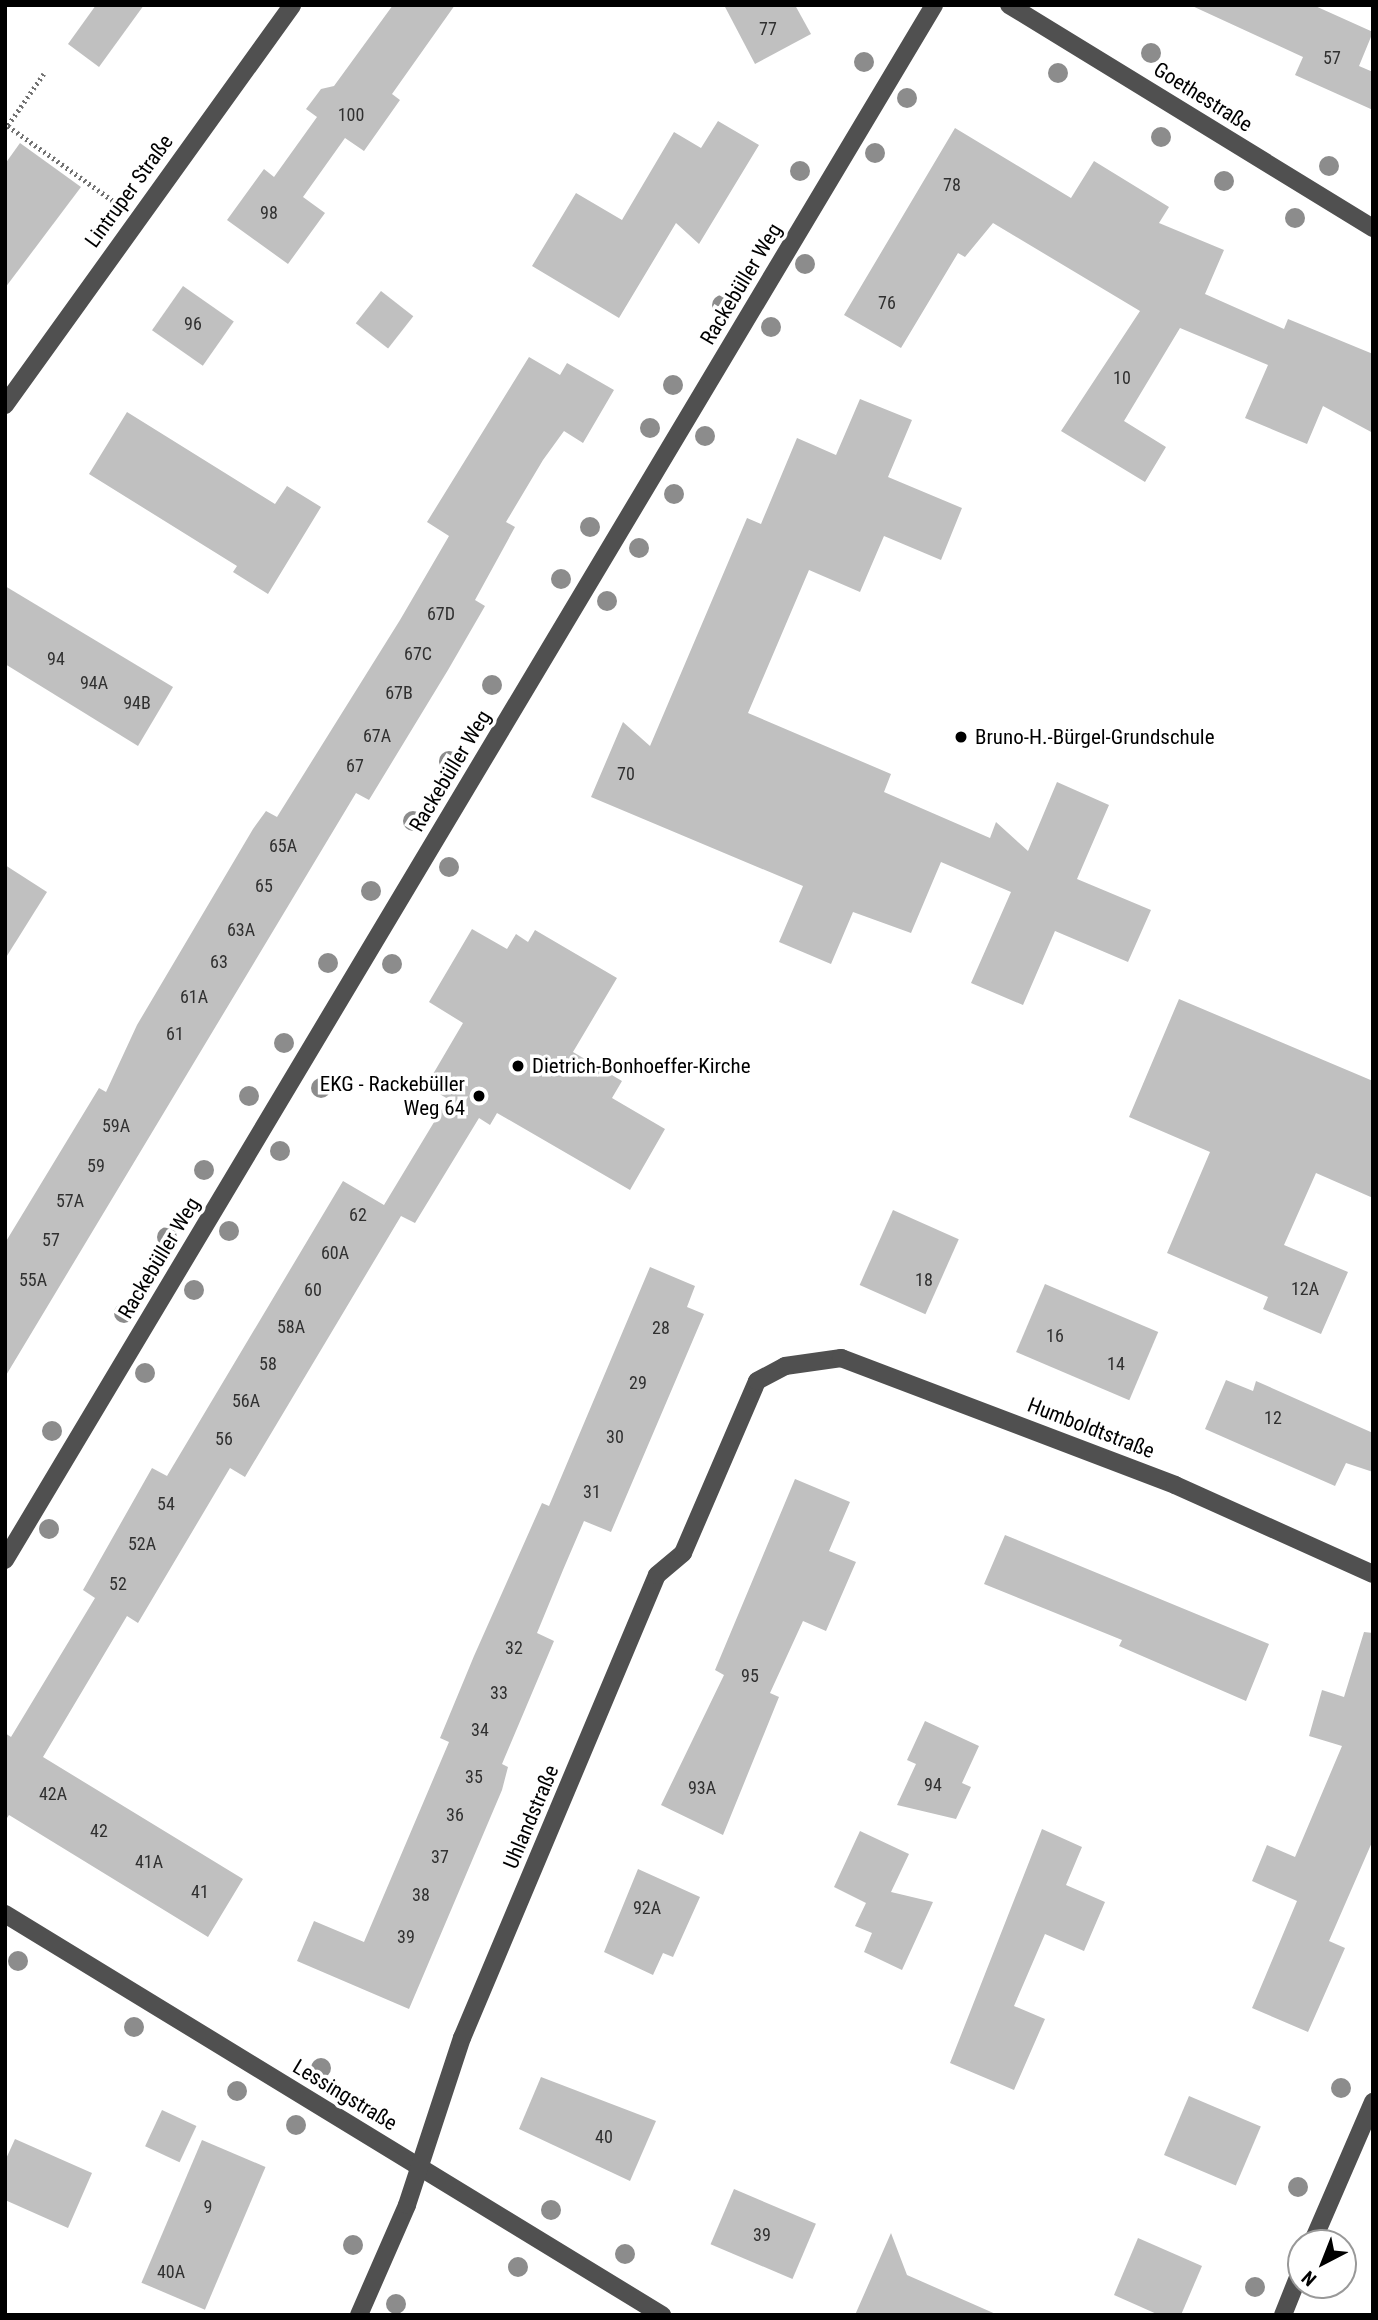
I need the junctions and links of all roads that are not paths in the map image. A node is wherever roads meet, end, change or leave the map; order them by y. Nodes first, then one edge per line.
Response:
1 (292, 5) edge
2 (934, 5) edge
3 (1009, 5) edge
4 (1373, 228) edge
5 (5, 405) edge
6 (785, 1366) joint
7 (5, 1560) edge
8 (1373, 1574) edge
9 (5, 1914) edge
10 (1373, 2102) edge
11 (421, 2167) junction
12 (1318, 2229) edge
13 (359, 2315) edge
14 (662, 2315) edge

1 - 5 street, Lintruper Straße
2 - 7 street, Rackebüller Weg
3 - 4 street, Goethestraße
6 - 8 street, Humboldtstraße
6 - 11 street, Uhlandstraße
9 - 11 street, Lessingstraße
10 - 12 street
11 - 13 street, Uhlandstraße
11 - 14 street, Lessingstraße

